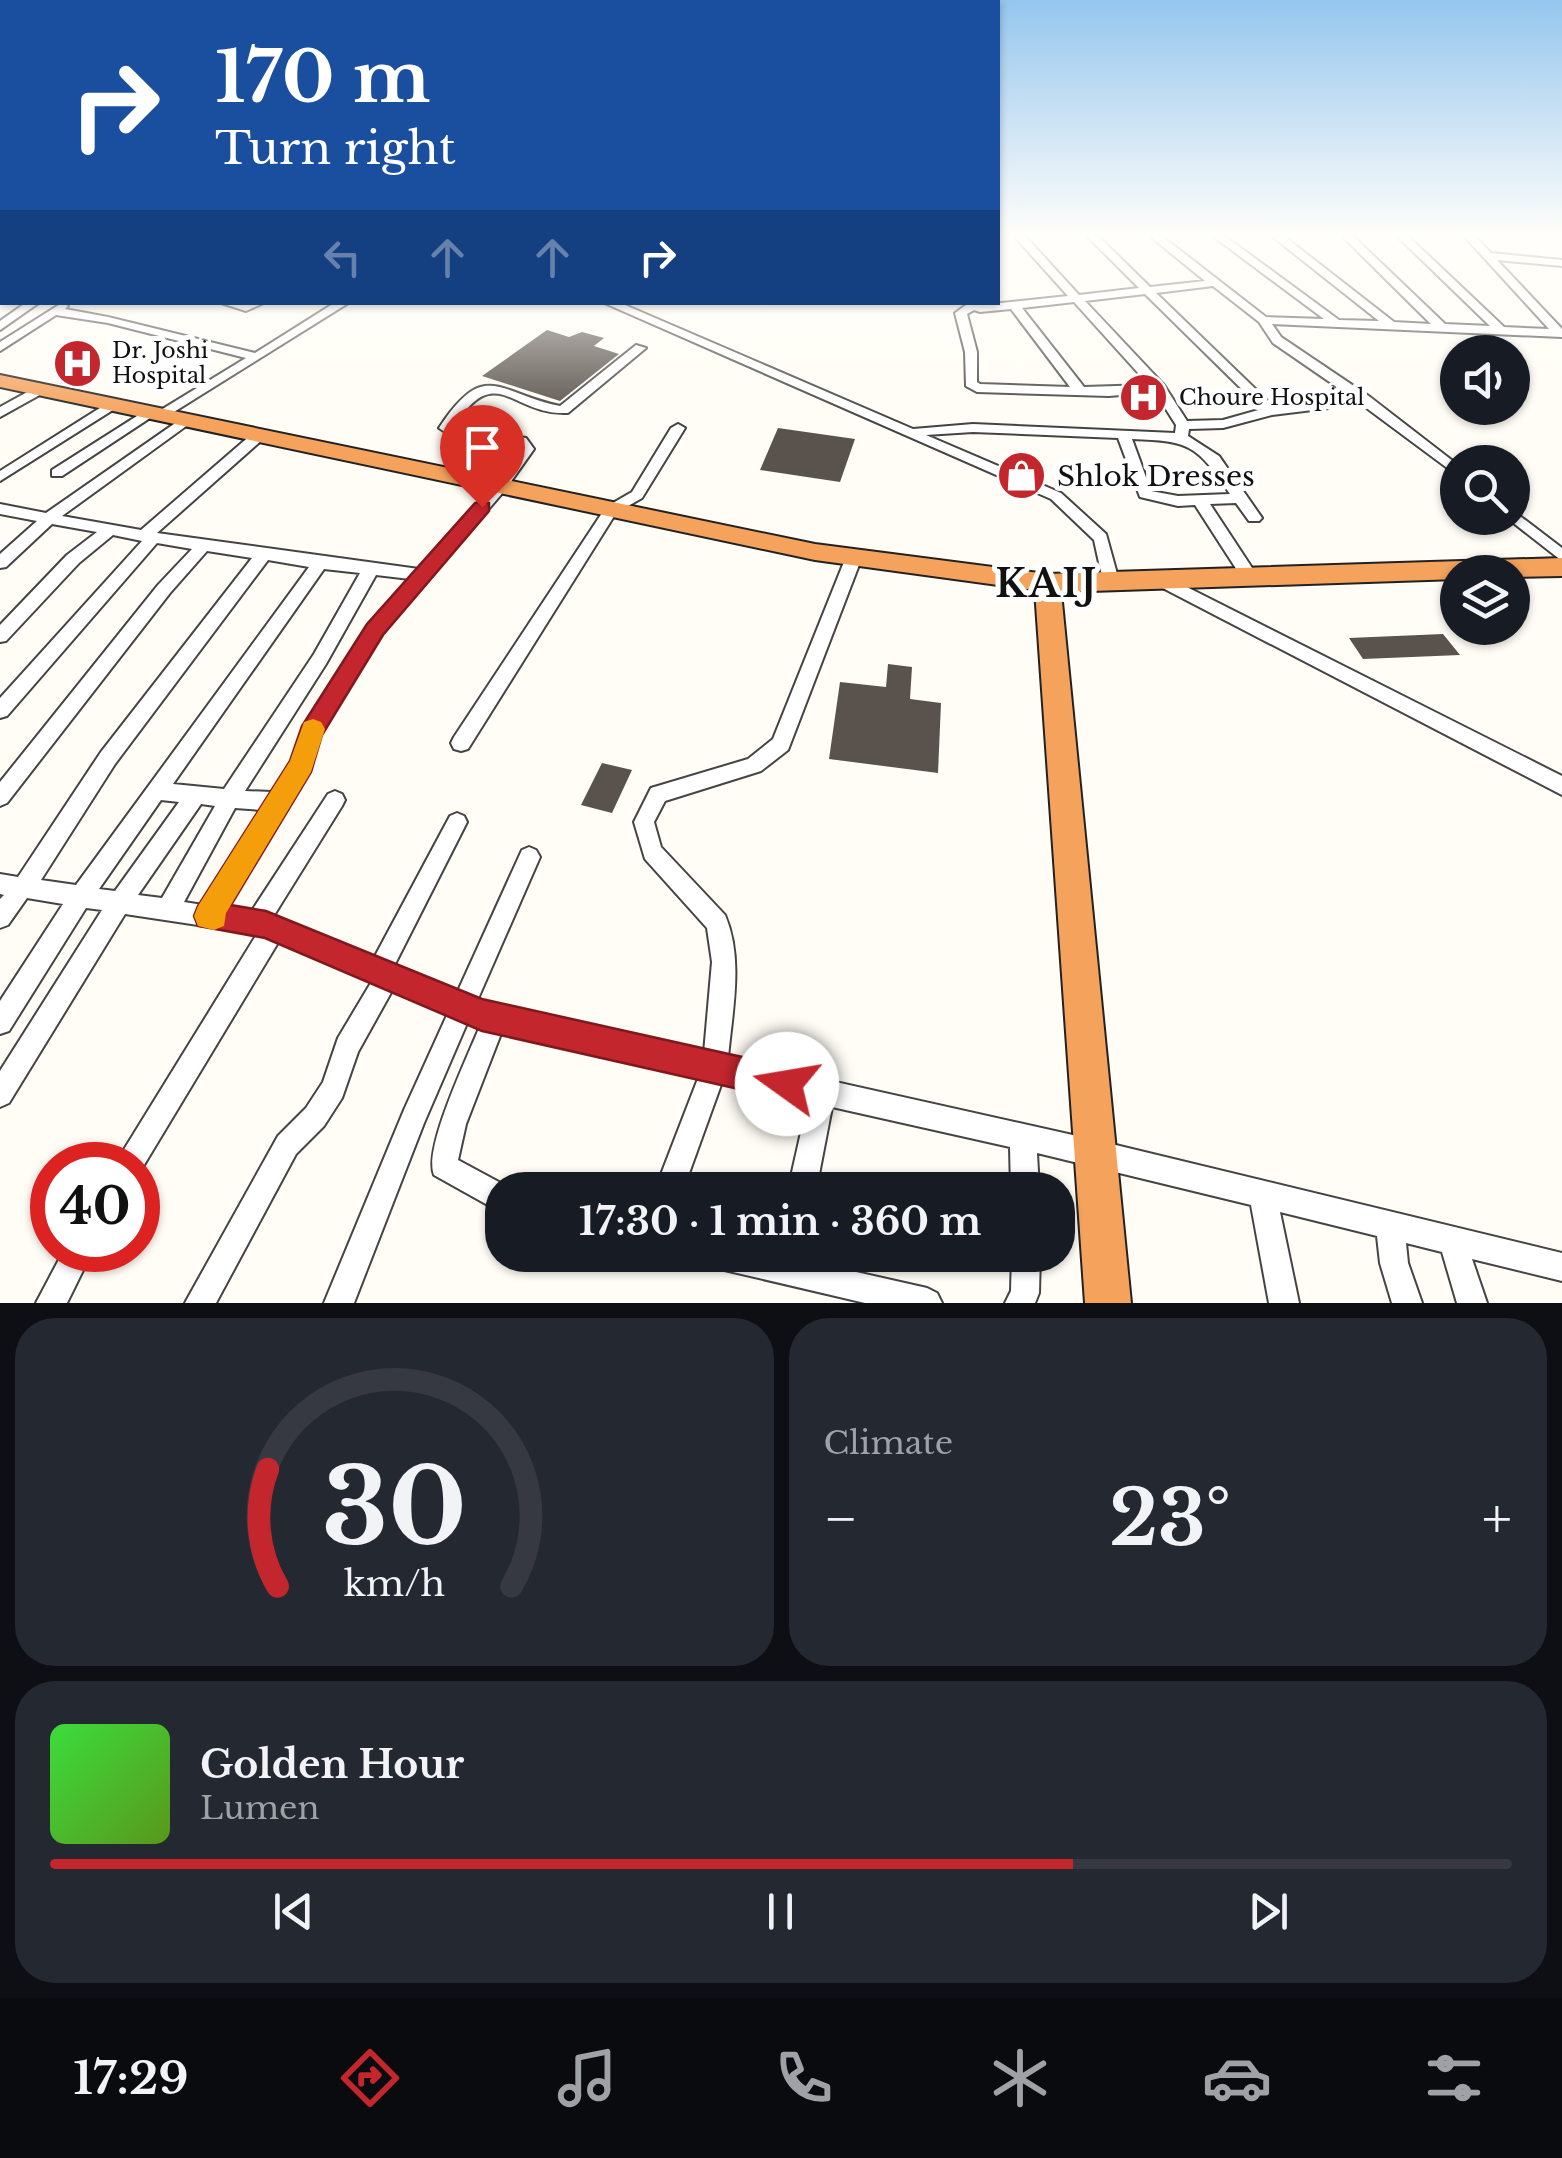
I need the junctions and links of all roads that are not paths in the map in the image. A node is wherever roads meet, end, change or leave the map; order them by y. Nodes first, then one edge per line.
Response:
1 (1076, 298) joint
2 (1155, 298) edge
3 (1234, 298) edge
4 (1303, 298) edge
5 (1356, 298) edge
6 (1411, 298) edge
7 (1467, 298) edge
8 (1527, 298) edge
9 (31, 305) edge
10 (63, 305) edge
11 (340, 305) edge
12 (615, 305) edge
13 (969, 305) edge
14 (1014, 305) junction
15 (54, 311) junction
16 (1264, 320) junction
17 (1333, 320) junction
18 (0, 326) edge
19 (1392, 326) junction
20 (1442, 328) junction
21 (1501, 330) junction
22 (1561, 333) edge
23 (0, 347) edge
24 (640, 348) dead end
25 (257, 357) junction
26 (0, 380) edge
27 (1159, 388) junction
28 (40, 389) junction
29 (1078, 390) junction
30 (1365, 400) junction
31 (111, 405) junction
32 (1270, 411) junction
33 (0, 413) edge
34 (165, 416) junction
35 (678, 428) dead end
36 (913, 431) junction
37 (1182, 431) junction
38 (1124, 436) junction
39 (257, 437) junction
40 (1440, 458) edge
41 (57, 473) dead end
42 (0, 476) edge
43 (500, 487) junction
44 (1240, 498) junction
45 (1200, 501) junction
46 (1, 510) edge
47 (611, 510) junction
48 (50, 517) junction
49 (1254, 518) dead end
50 (112, 528) junction
51 (1530, 530) edge
52 (149, 536) junction
53 (204, 545) junction
54 (264, 554) junction
55 (1562, 556) edge
56 (854, 558) junction
57 (0, 562) edge
58 (320, 563) junction
59 (1562, 567) edge
60 (370, 569) junction
61 (421, 575) junction
62 (1250, 577) junction
63 (1161, 580) junction
64 (1112, 581) junction
65 (1048, 583) junction
66 (0, 636) edge
67 (0, 710) edge
68 (460, 743) dead end
69 (1562, 786) edge
70 (156, 791) junction
71 (196, 795) junction
72 (0, 797) edge
73 (230, 797) junction
74 (278, 800) junction
75 (335, 800) dead end
76 (457, 822) dead end
77 (529, 857) dead end
78 (11, 886) edge
79 (81, 896) junction
80 (120, 902) junction
81 (168, 910) junction
82 (208, 916) junction
83 (0, 917) edge
84 (266, 926) junction
85 (383, 974) junction
86 (464, 1008) junction
87 (495, 1018) junction
88 (0, 1022) edge
89 (716, 1068) junction
90 (823, 1092) junction
91 (0, 1094) edge
92 (1023, 1136) junction
93 (144, 1142) edge
94 (1095, 1152) junction
95 (676, 1172) edge
96 (806, 1172) edge
97 (1025, 1172) edge
98 (485, 1190) edge
99 (1263, 1194) junction
100 (1390, 1225) junction
101 (1452, 1240) junction
102 (1562, 1267) edge
103 (67, 1272) edge
104 (816, 1272) edge
105 (1026, 1272) edge
106 (51, 1303) edge
107 (200, 1303) edge
108 (339, 1303) edge
109 (927, 1303) edge
110 (1020, 1303) edge
111 (1108, 1303) edge
112 (1284, 1303) edge
113 (1407, 1303) edge
114 (1472, 1303) edge

1 - 14 street
1 - 27 street
2 - 32 street
3 - 16 street
4 - 17 street
5 - 19 street
6 - 20 street
7 - 21 street
8 - 22 street
9 - 18 street
10 - 15 street
11 - 25 street
12 - 36 street
13 - 14 street
13 - 29 street
14 - 29 street
15 - 23 street
15 - 25 street
16 - 17 street
16 - 30 street
17 - 19 street
19 - 20 street
20 - 21 street
21 - 22 street
24 - 43 street
25 - 34 street
26 - 28 highway
27 - 29 street
27 - 37 street
28 - 31 highway
28 - 33 street
30 - 32 street
30 - 40 street
31 - 34 highway
31 - 42 street
32 - 37 street
34 - 39 highway
34 - 41 street
34 - 48 street
35 - 47 street
36 - 38 street
36 - 64 street
37 - 38 street
37 - 44 street
38 - 45 street
39 - 43 highway
39 - 52 street
43 - 47 highway
43 - 61 street
44 - 45 street
44 - 49 street
45 - 62 street
46 - 48 street
47 - 56 highway
47 - 68 street
48 - 50 street
48 - 57 street
50 - 52 street
50 - 66 street
51 - 55 street
52 - 53 street
52 - 67 street
53 - 54 street
53 - 72 street
54 - 58 street
54 - 78 street
56 - 65 highway
56 - 89 street
58 - 60 street
58 - 70 street
59 - 62 highway
60 - 61 street
60 - 73 street
61 - 74 street
62 - 63 highway
63 - 64 highway
63 - 69 street
64 - 65 highway
65 - 94 highway
70 - 71 street
70 - 79 street
71 - 73 street
71 - 80 street
73 - 74 street
73 - 81 street
74 - 82 street
75 - 84 street
76 - 85 street
77 - 86 street
78 - 79 street
78 - 83 street
79 - 80 street
79 - 88 street
80 - 81 street
80 - 91 street
81 - 82 street
82 - 84 street
84 - 85 street
84 - 93 street
85 - 86 street
85 - 107 street
86 - 87 street
86 - 108 street
87 - 89 street
87 - 98 street
89 - 90 street
89 - 95 street
90 - 92 street
90 - 96 street
92 - 94 street
92 - 97 street
94 - 99 street
94 - 111 highway
99 - 100 street
99 - 112 street
100 - 101 street
100 - 113 street
101 - 102 street
101 - 114 street
103 - 106 street
104 - 109 street
105 - 110 street

